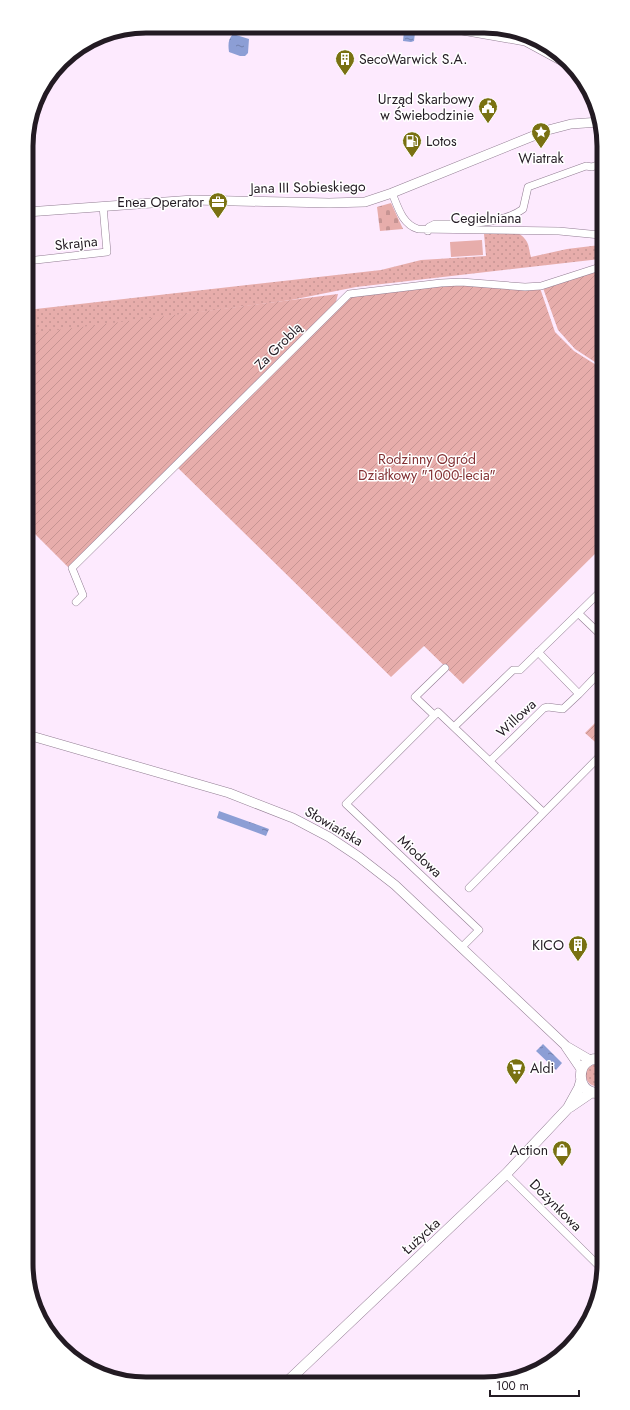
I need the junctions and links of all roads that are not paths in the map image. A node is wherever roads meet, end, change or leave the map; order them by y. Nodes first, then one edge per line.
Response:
1 (474, 33) edge
2 (556, 59) edge
3 (594, 122) edge
4 (597, 165) edge
5 (392, 193) junction
6 (103, 206) junction
7 (33, 211) edge
8 (428, 230) junction
9 (597, 235) edge
10 (33, 260) edge
11 (597, 268) edge
12 (597, 595) edge
13 (76, 602) dead end
14 (578, 614) junction
15 (597, 631) edge
16 (538, 652) junction
17 (445, 668) dead end
18 (597, 675) edge
19 (579, 694) junction
20 (434, 716) junction
21 (457, 724) dead end
22 (33, 737) edge
23 (493, 758) dead end
24 (597, 759) edge
25 (543, 812) junction
26 (468, 888) dead end
27 (462, 947) junction
28 (566, 1046) junction
29 (597, 1059) edge
30 (590, 1060) junction
31 (581, 1069) junction
32 (581, 1082) junction
33 (592, 1092) junction
34 (597, 1092) edge
35 (568, 1108) junction
36 (506, 1174) junction
37 (597, 1264) edge
38 (292, 1377) edge

1 - 2 street
3 - 5 street, Jana III Sobieskiego
4 - 8 street
5 - 6 street, Jana III Sobieskiego
5 - 8 street, Cegielniana
6 - 7 street, Jana III Sobieskiego
6 - 10 street, Skrajna
8 - 9 street, Cegielniana
11 - 13 street, Za Groblą
12 - 14 street
14 - 15 street
14 - 16 street
16 - 19 street
16 - 21 street
17 - 20 street
18 - 19 street, Willowa
19 - 23 street, Willowa
20 - 25 street
20 - 27 street, Miodowa
22 - 27 street, Słowiańska
24 - 25 street
25 - 26 street
27 - 28 street, Słowiańska
28 - 30 street, Słowiańska
28 - 31 street, Słowiańska
29 - 30 main road
30 - 31 main road
31 - 32 main road
32 - 33 main road
32 - 35 main road, Łużycka
33 - 34 main road
33 - 35 main road, Łużycka
35 - 36 main road, Łużycka
36 - 37 street, Dożynkowa
36 - 38 main road, Łużycka

